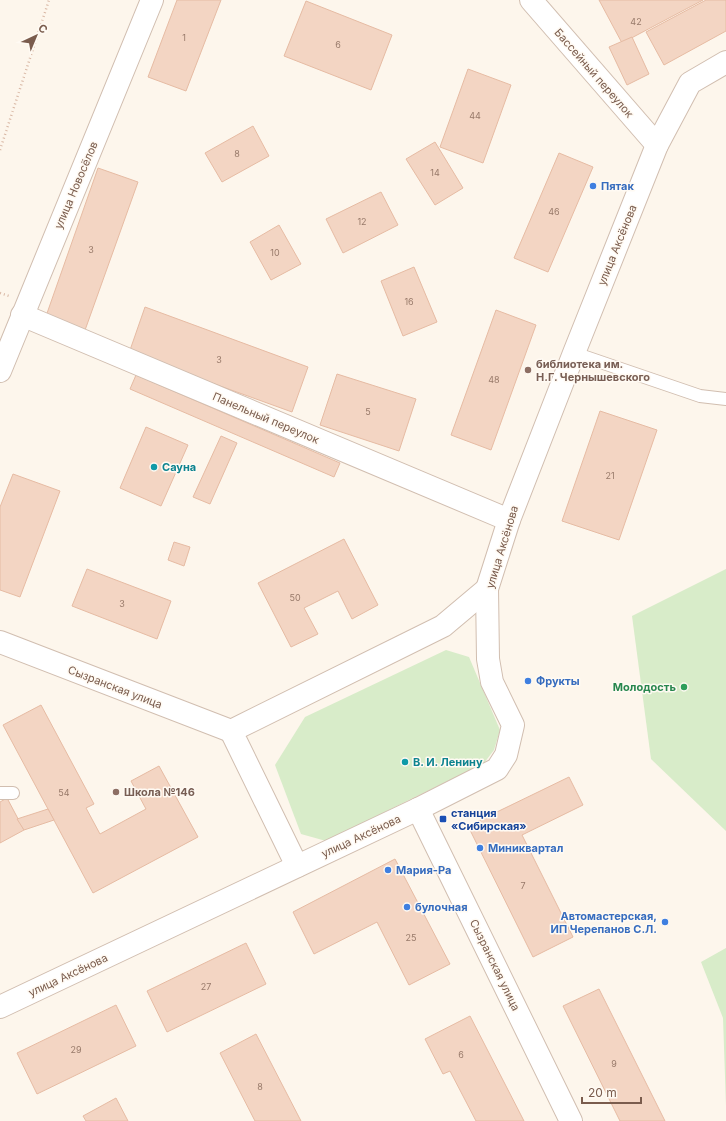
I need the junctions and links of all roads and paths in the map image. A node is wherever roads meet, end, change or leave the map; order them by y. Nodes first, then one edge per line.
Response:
1 (49, 0) edge
2 (152, 0) edge
3 (531, 0) edge
4 (726, 62) edge
5 (657, 145) junction
6 (0, 150) edge
7 (22, 315) junction
8 (574, 353) junction
9 (0, 371) edge
10 (726, 399) edge
11 (509, 520) junction
12 (487, 589) junction
13 (0, 642) edge
14 (231, 732) junction
15 (0, 793) edge
16 (13, 793) dead end
17 (418, 809) junction
18 (297, 866) junction
19 (0, 1007) edge
20 (571, 1121) edge

1 - 6 path
2 - 7 street, улица Новосёлов
3 - 5 street, Бассейный переулок
4 - 5 street, улица Аксёнова
5 - 8 street, улица Аксёнова
7 - 9 street, улица Новосёлов
7 - 11 street, Панельный переулок
8 - 10 lane
8 - 11 street, улица Аксёнова
11 - 12 street, улица Аксёнова
12 - 14 street
12 - 17 street, улица Аксёнова
13 - 14 street, Сызранская улица
14 - 18 street
15 - 16 lane
17 - 18 street, улица Аксёнова
17 - 20 street, Сызранская улица
18 - 19 street, улица Аксёнова

